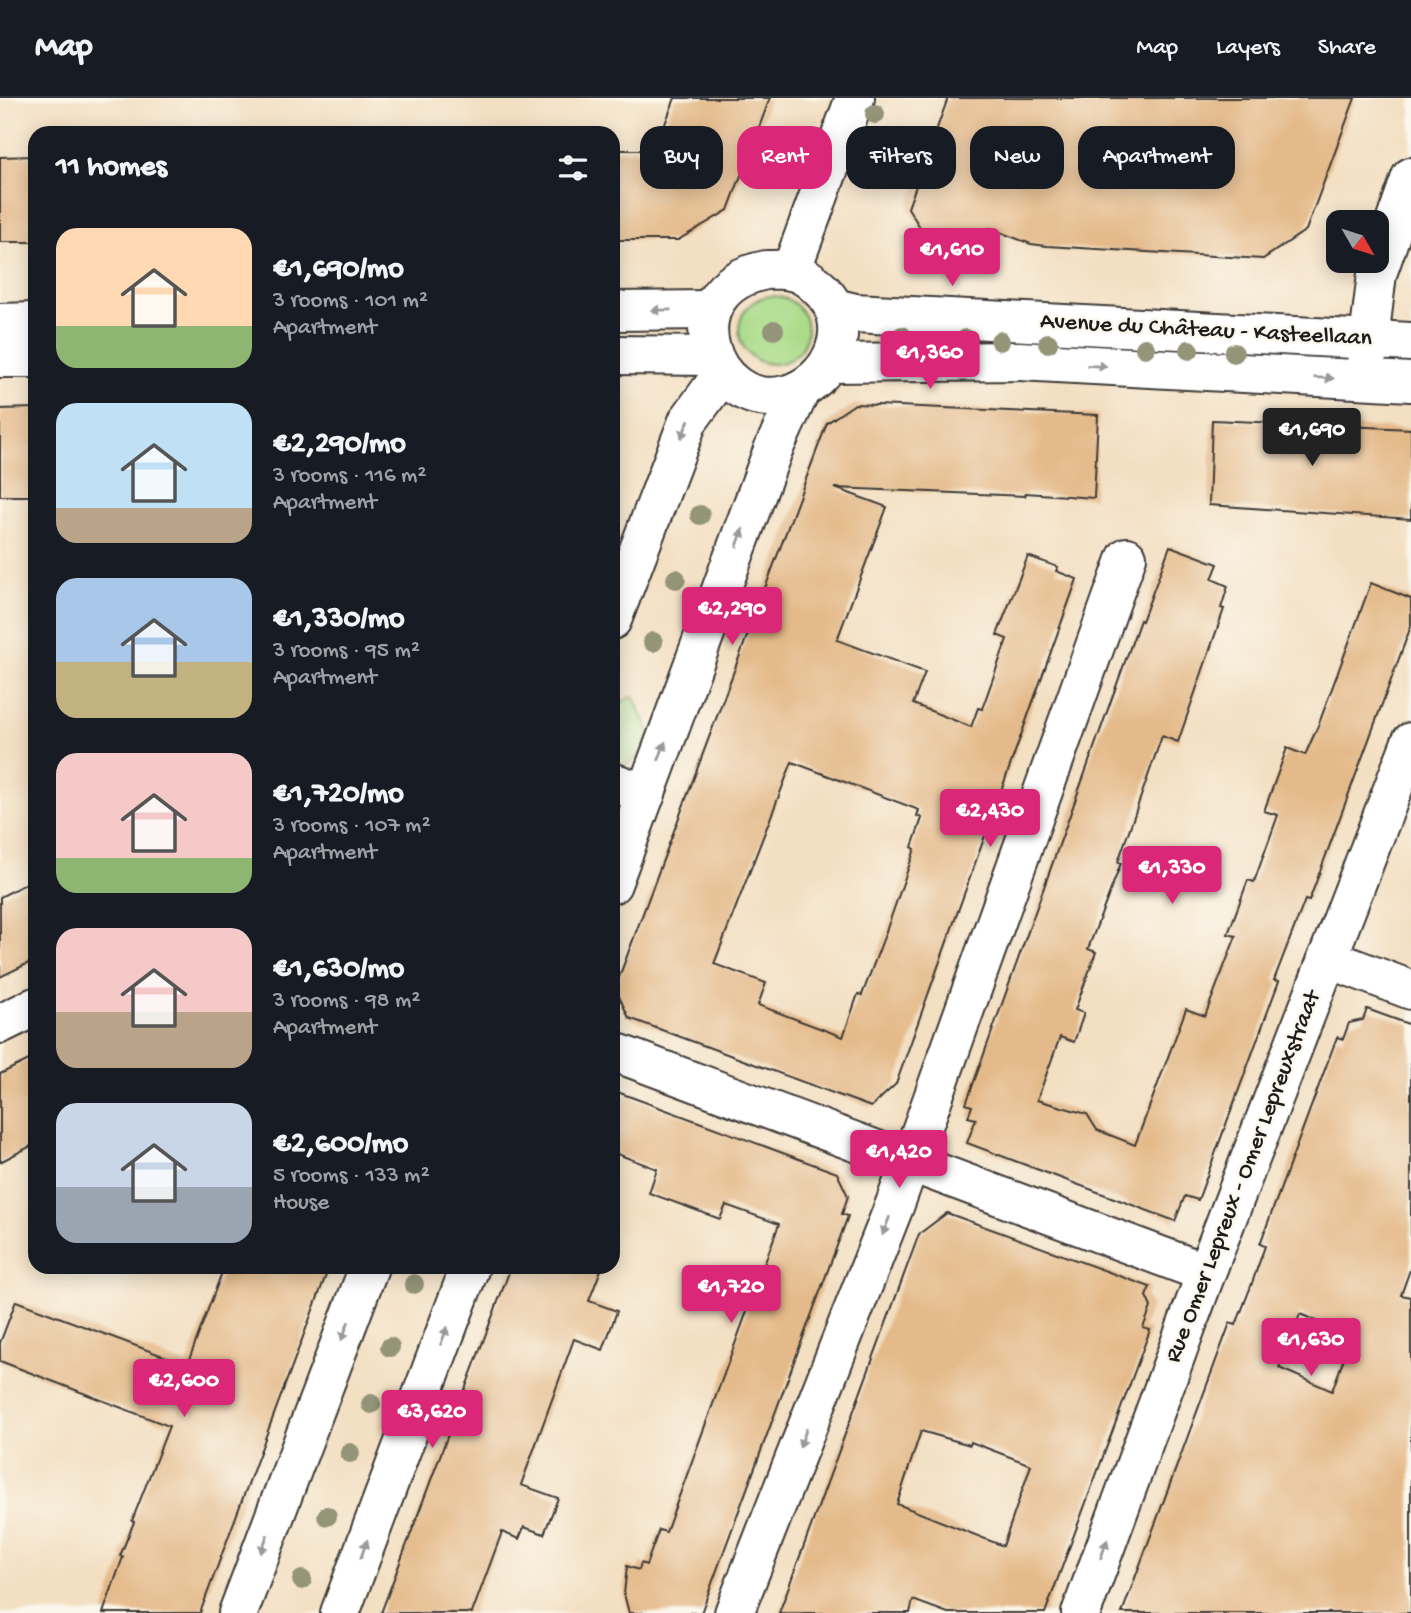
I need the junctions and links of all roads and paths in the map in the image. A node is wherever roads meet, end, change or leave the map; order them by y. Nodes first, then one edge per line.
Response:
1 (855, 98) edge
2 (1411, 177) edge
3 (791, 271) junction
4 (834, 308) junction
5 (710, 310) junction
6 (620, 311) edge
7 (28, 322) edge
8 (0, 323) edge
9 (1369, 340) junction
10 (1411, 342) edge
11 (620, 356) edge
12 (0, 358) edge
13 (28, 358) edge
14 (831, 363) junction
15 (718, 364) junction
16 (1364, 380) junction
17 (1411, 382) edge
18 (800, 389) junction
19 (1127, 557) dead end
20 (620, 607) edge
21 (1411, 742) edge
22 (629, 788) edge
23 (620, 839) edge
24 (1327, 958) junction
25 (1411, 990) edge
26 (28, 1010) edge
27 (0, 1024) edge
28 (620, 1054) edge
29 (909, 1162) junction
30 (1206, 1273) junction
31 (366, 1274) edge
32 (467, 1274) edge
33 (238, 1613) edge
34 (340, 1613) edge
35 (734, 1613) edge
36 (1081, 1613) edge

1 - 3 street
2 - 9 street
3 - 4 street
3 - 5 street
4 - 9 street, Avenue du Château - Kasteellaan
4 - 14 street
5 -> 6 street
5 - 15 street
7 - 8 street
9 - 10 street, Avenue du Château - Kasteellaan
9 - 16 street
11 - 15 street
12 - 13 street
14 -> 16 street, Avenue du Château - Kasteellaan
14 - 18 street
15 - 18 street
15 -> 20 street
16 - 17 street, Avenue du Château - Kasteellaan
22 -> 18 street
19 - 29 street
21 - 24 street, Rue Omer Lepreux - Omer Lepreuxstraat
22 - 23 street
24 - 25 street
24 - 30 street, Rue Omer Lepreux - Omer Lepreuxstraat
26 - 27 street
28 - 29 street
29 - 30 street
29 -> 35 street
36 -> 30 street, Rue Omer Lepreux - Omer Lepreuxstraat
31 -> 33 street
34 -> 32 street

